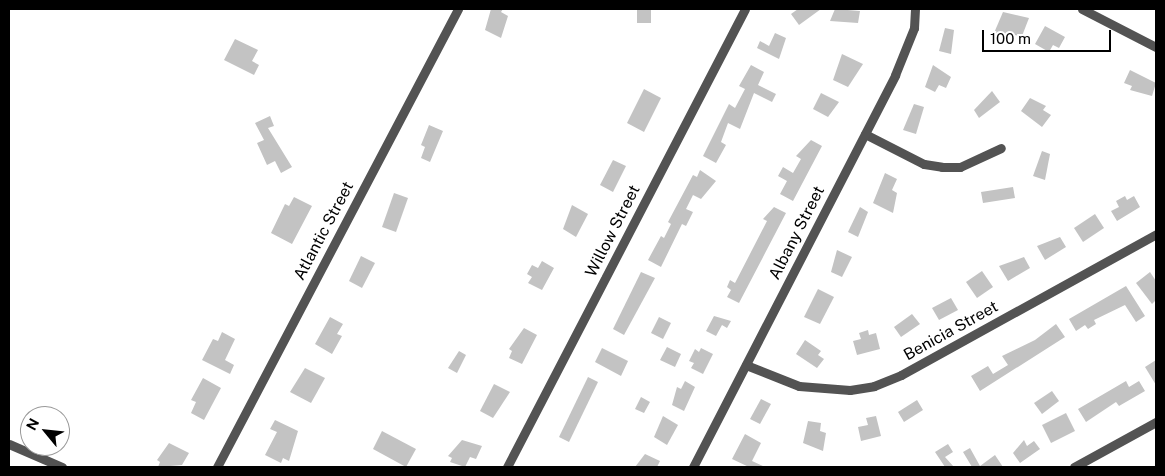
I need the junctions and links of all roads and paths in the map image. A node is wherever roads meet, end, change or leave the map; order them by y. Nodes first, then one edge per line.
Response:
1 (458, 9) edge
2 (745, 9) edge
3 (915, 9) edge
4 (1082, 9) edge
5 (1156, 47) edge
6 (865, 134) junction
7 (1000, 148) dead end
8 (1156, 234) edge
9 (746, 365) junction
10 (1156, 422) edge
11 (9, 444) edge
12 (62, 467) edge
13 (216, 467) edge
14 (507, 467) edge
15 (693, 467) edge
16 (1074, 467) edge

1 - 13 street, Atlantic Street
2 - 14 street, Willow Street
3 - 6 street, Albany Street
4 - 5 street
6 - 7 street
6 - 9 street, Albany Street
8 - 9 street, Benicia Street
9 - 15 street, Albany Street
10 - 16 street
11 - 12 street

